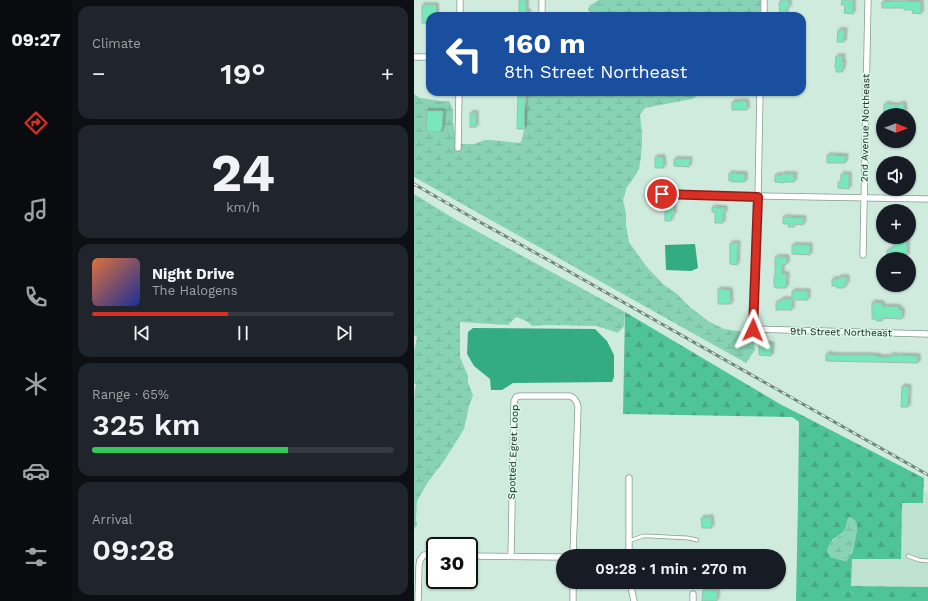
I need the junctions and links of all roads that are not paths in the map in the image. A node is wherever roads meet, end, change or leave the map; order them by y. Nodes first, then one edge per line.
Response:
1 (460, 0) edge
2 (542, 0) edge
3 (764, 0) edge
4 (868, 0) edge
5 (460, 12) edge
6 (542, 12) edge
7 (764, 12) edge
8 (414, 57) edge
9 (426, 57) edge
10 (459, 96) edge
11 (760, 96) edge
12 (458, 148) dead end
13 (662, 194) dead end
14 (758, 197) junction
15 (864, 198) junction
16 (928, 199) edge
17 (863, 255) dead end
18 (928, 334) edge
19 (630, 478) dead end
20 (697, 540) dead end
21 (629, 541) junction
22 (573, 549) edge
23 (629, 549) edge
24 (426, 556) edge
25 (478, 556) edge
26 (511, 556) junction
27 (908, 556) dead end
28 (556, 557) edge
29 (928, 561) edge
30 (573, 589) edge
31 (631, 589) edge
32 (693, 594) dead end
33 (418, 601) edge
34 (573, 601) edge
35 (634, 601) edge
36 (693, 601) edge

1 - 5 street
2 - 6 street
3 - 7 street
4 - 15 street, 2nd Avenue Northeast
8 - 9 street
10 - 12 street
11 - 14 street
13 - 14 street
14 - 15 street
14 - 18 street, 9th Street Northeast
15 - 16 street
15 - 17 street, 2nd Avenue Northeast
19 - 21 street
20 - 21 lane
21 - 23 street
22 - 26 street, Spotted Egret Loop
24 - 33 street
25 - 26 street
26 - 28 street
27 - 29 lane
30 - 34 street
31 - 35 street
32 - 36 street

